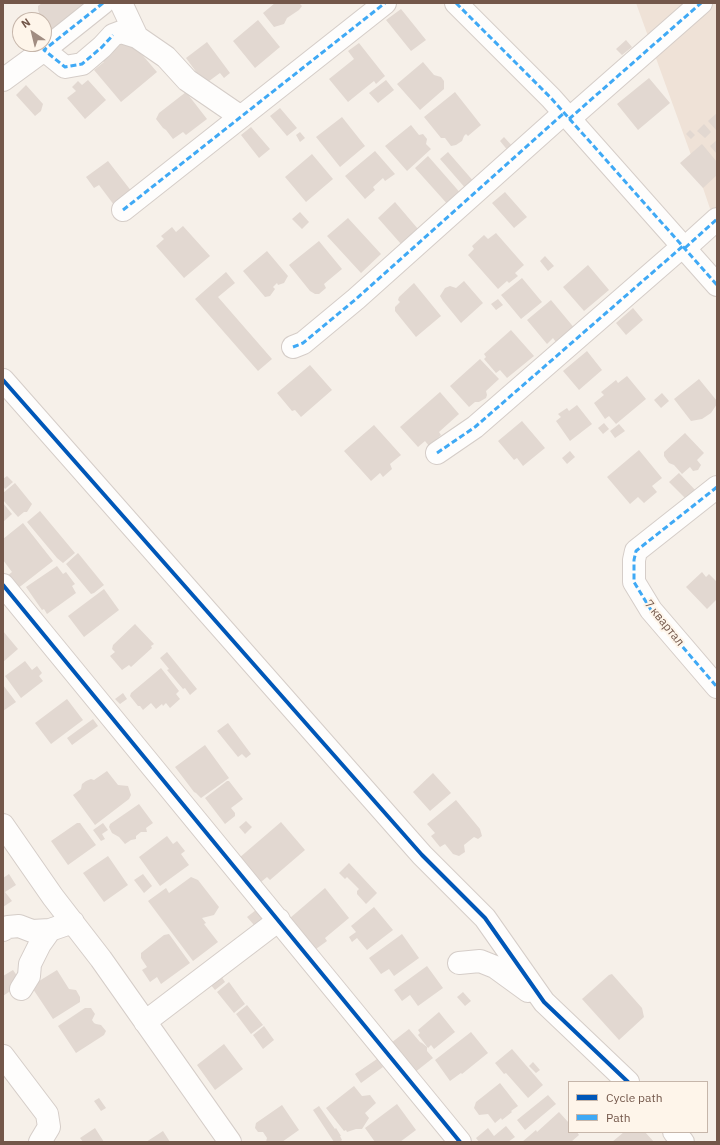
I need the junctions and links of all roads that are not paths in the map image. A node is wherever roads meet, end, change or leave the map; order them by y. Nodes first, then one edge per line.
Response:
1 (103, 3) edge
2 (121, 3) edge
3 (385, 3) edge
4 (456, 3) edge
5 (700, 3) edge
6 (137, 37) junction
7 (52, 44) edge
8 (41, 52) edge
9 (46, 52) edge
10 (3, 80) edge
11 (567, 116) junction
12 (241, 117) junction
13 (123, 210) dead end
14 (717, 219) edge
15 (684, 247) junction
16 (717, 285) edge
17 (293, 347) dead end
18 (3, 380) edge
19 (437, 453) dead end
20 (717, 487) edge
21 (3, 585) edge
22 (717, 687) edge
23 (3, 825) edge
24 (279, 920) junction
25 (73, 922) junction
26 (3, 930) edge
27 (50, 930) junction
28 (502, 942) junction
29 (480, 961) junction
30 (459, 963) dead end
31 (21, 989) dead end
32 (544, 1002) junction
33 (145, 1022) junction
34 (3, 1056) edge
35 (627, 1081) edge
36 (675, 1133) edge
37 (40, 1142) edge
38 (230, 1142) edge
39 (460, 1142) edge
40 (683, 1142) edge

1 - 7 street
2 - 6 street
3 - 12 street
4 - 11 street
5 - 11 street
6 - 9 street
6 - 12 street
8 - 10 street
11 - 15 street
11 - 17 street
12 - 13 street
14 - 15 street
15 - 16 street
15 - 19 street
18 - 28 street
20 - 22 street, 7 квартал
21 - 24 street
23 - 25 street
24 - 33 street
24 - 39 street
25 - 27 street
25 - 33 street
26 - 27 street
27 - 31 street
28 - 29 street
28 - 32 street
29 - 30 street
29 - 32 street
32 - 35 street
33 - 38 street
34 - 37 street
36 - 40 street

